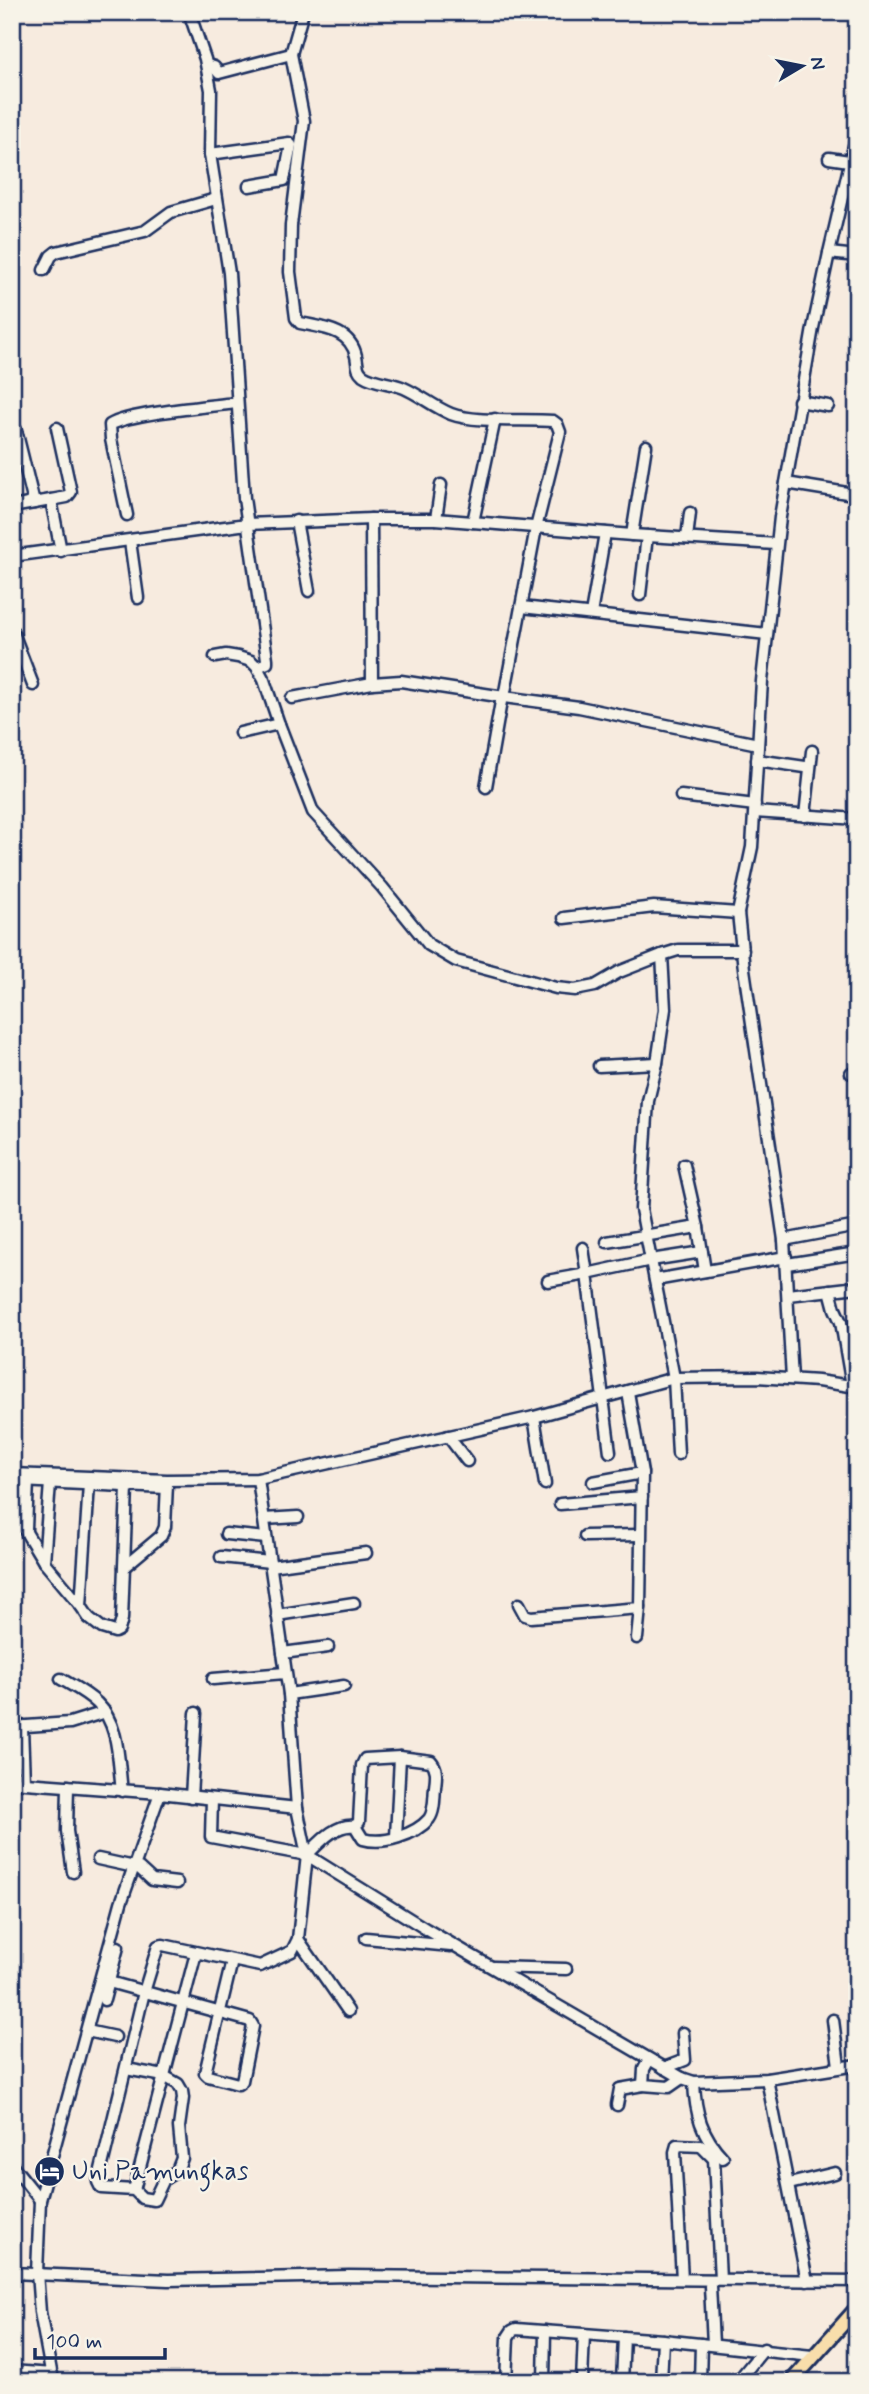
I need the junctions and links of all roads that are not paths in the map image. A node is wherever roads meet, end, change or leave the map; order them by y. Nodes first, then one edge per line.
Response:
1 (189, 12) edge
2 (303, 12) edge
3 (291, 54) junction
4 (207, 65) junction
5 (219, 73) junction
6 (211, 95) junction
7 (857, 133) edge
8 (210, 154) junction
9 (829, 158) dead end
10 (849, 162) junction
11 (248, 186) dead end
12 (216, 198) junction
13 (829, 253) junction
14 (857, 256) edge
15 (44, 270) dead end
16 (799, 401) junction
17 (236, 403) junction
18 (828, 406) dead end
19 (495, 419) junction
20 (57, 428) dead end
21 (16, 430) dead end
22 (646, 446) dead end
23 (786, 483) junction
24 (441, 485) dead end
25 (857, 492) edge
26 (51, 500) junction
27 (34, 503) junction
28 (12, 507) edge
29 (690, 513) dead end
30 (128, 515) dead end
31 (371, 519) junction
32 (436, 519) junction
33 (296, 521) junction
34 (473, 522) junction
35 (247, 524) junction
36 (536, 528) junction
37 (604, 533) junction
38 (632, 535) junction
39 (647, 536) junction
40 (687, 538) junction
41 (130, 541) junction
42 (776, 544) junction
43 (61, 551) junction
44 (12, 556) edge
45 (309, 590) dead end
46 (640, 595) dead end
47 (138, 598) dead end
48 (522, 607) junction
49 (592, 614) junction
50 (12, 630) edge
51 (767, 634) junction
52 (215, 657) dead end
53 (262, 665) junction
54 (372, 683) junction
55 (33, 685) dead end
56 (503, 697) junction
57 (292, 698) dead end
58 (279, 724) junction
59 (240, 733) dead end
60 (758, 744) junction
61 (812, 751) dead end
62 (757, 760) junction
63 (805, 766) dead end
64 (486, 787) dead end
65 (681, 796) dead end
66 (755, 808) junction
67 (805, 816) junction
68 (857, 819) edge
69 (738, 913) junction
70 (564, 918) dead end
71 (743, 948) junction
72 (662, 955) junction
73 (657, 1063) junction
74 (599, 1066) dead end
75 (684, 1165) dead end
76 (857, 1226) edge
77 (698, 1227) junction
78 (647, 1236) junction
79 (784, 1240) junction
80 (607, 1242) dead end
81 (583, 1248) dead end
82 (702, 1251) junction
83 (857, 1253) edge
84 (651, 1259) junction
85 (786, 1260) junction
86 (705, 1271) junction
87 (587, 1274) junction
88 (655, 1280) junction
89 (548, 1281) dead end
90 (857, 1287) edge
91 (830, 1290) junction
92 (788, 1295) junction
93 (674, 1378) junction
94 (792, 1379) junction
95 (854, 1386) edge
96 (628, 1392) junction
97 (603, 1397) junction
98 (534, 1417) junction
99 (448, 1436) junction
100 (610, 1452) dead end
101 (678, 1454) dead end
102 (467, 1461) dead end
103 (642, 1473) junction
104 (12, 1474) edge
105 (258, 1479) junction
106 (28, 1481) junction
107 (593, 1482) dead end
108 (50, 1483) junction
109 (89, 1484) junction
110 (167, 1484) junction
111 (545, 1484) dead end
112 (127, 1487) junction
113 (12, 1492) edge
114 (642, 1497) junction
115 (560, 1504) dead end
116 (12, 1509) edge
117 (298, 1517) dead end
118 (264, 1519) junction
119 (26, 1530) junction
120 (226, 1534) dead end
121 (640, 1535) junction
122 (585, 1536) dead end
123 (267, 1538) junction
124 (366, 1553) dead end
125 (221, 1557) dead end
126 (44, 1562) junction
127 (270, 1564) junction
128 (124, 1567) junction
129 (354, 1603) dead end
130 (519, 1604) dead end
131 (81, 1606) junction
132 (640, 1608) junction
133 (277, 1615) junction
134 (636, 1638) dead end
135 (328, 1647) dead end
136 (282, 1653) junction
137 (285, 1673) junction
138 (61, 1679) dead end
139 (213, 1679) dead end
140 (344, 1686) dead end
141 (289, 1694) junction
142 (106, 1712) junction
143 (196, 1713) dead end
144 (17, 1727) edge
145 (400, 1757) junction
146 (12, 1782) edge
147 (24, 1782) junction
148 (68, 1786) junction
149 (122, 1791) junction
150 (160, 1793) junction
151 (191, 1797) junction
152 (212, 1799) junction
153 (297, 1808) junction
154 (355, 1826) junction
155 (396, 1837) junction
156 (307, 1855) junction
157 (98, 1859) dead end
158 (134, 1867) junction
159 (73, 1872) dead end
160 (177, 1884) dead end
161 (366, 1938) dead end
162 (298, 1939) junction
163 (118, 1947) dead end
164 (462, 1948) junction
165 (196, 1953) junction
166 (232, 1961) junction
167 (494, 1967) junction
168 (566, 1969) dead end
169 (109, 1982) junction
170 (144, 1992) junction
171 (104, 2000) dead end
172 (182, 2002) junction
173 (348, 2011) dead end
174 (221, 2012) junction
175 (833, 2020) dead end
176 (87, 2031) junction
177 (683, 2033) dead end
178 (115, 2037) dead end
179 (649, 2060) junction
180 (857, 2064) edge
181 (839, 2066) junction
182 (664, 2068) junction
183 (126, 2069) junction
184 (164, 2076) junction
185 (682, 2078) junction
186 (767, 2079) junction
187 (694, 2082) junction
188 (643, 2085) junction
189 (617, 2105) dead end
190 (723, 2158) dead end
191 (12, 2165) edge
192 (835, 2173) dead end
193 (789, 2184) junction
194 (134, 2190) junction
195 (40, 2200) junction
196 (12, 2273) edge
197 (37, 2273) junction
198 (682, 2279) junction
199 (720, 2279) junction
200 (807, 2281) junction
201 (857, 2281) edge
202 (710, 2286) dead end
203 (857, 2308) edge
204 (545, 2330) junction
205 (584, 2334) junction
206 (624, 2337) junction
207 (663, 2340) junction
208 (701, 2344) junction
209 (713, 2344) junction
210 (764, 2349) junction
211 (812, 2356) junction
212 (15, 2375) edge
213 (52, 2378) edge
214 (506, 2382) edge
215 (544, 2382) edge
216 (582, 2382) edge
217 (622, 2382) edge
218 (661, 2382) edge
219 (700, 2382) edge
220 (737, 2382) edge
221 (791, 2382) edge

1 - 4 street
2 - 3 street
3 - 5 street
3 - 19 street
4 - 5 street
4 - 6 street
5 - 6 street
6 - 8 street
7 - 10 street
8 - 11 street
8 - 12 street
9 - 10 street
10 - 13 street
12 - 15 street
12 - 17 street
13 - 14 street
13 - 16 street
16 - 18 street
16 - 23 street
17 - 30 street
17 - 35 street
19 - 34 street
19 - 36 street
20 - 26 street
21 - 27 street
22 - 38 street
23 - 25 street
23 - 42 street
24 - 32 street
26 - 27 street
26 - 43 street
27 - 28 street
29 - 40 street
31 - 32 street
31 - 33 street
31 - 54 street
32 - 34 street
33 - 35 street
33 - 45 street
34 - 36 street
35 - 41 street
35 - 53 street
36 - 37 street
36 - 48 street
37 - 38 street
37 - 49 street
38 - 39 street
39 - 40 street
39 - 46 street
40 - 42 street
41 - 43 street
41 - 47 street
42 - 51 street
43 - 44 street
48 - 49 street
48 - 56 street
49 - 51 street
50 - 55 street
51 - 60 street
52 - 53 street
53 - 58 street
54 - 56 street
54 - 57 street
56 - 60 street
56 - 64 street
58 - 59 street
58 - 72 street
60 - 62 street
61 - 67 street
62 - 63 street
62 - 66 street
65 - 66 street
66 - 67 street
66 - 69 street
67 - 68 street
69 - 70 street
69 - 71 street
71 - 72 street
71 - 79 street
72 - 73 street
73 - 74 street
73 - 78 street
75 - 77 street
76 - 79 street
77 - 78 street
77 - 82 street
78 - 80 street
78 - 84 street
79 - 85 street
81 - 87 street
82 - 84 street
82 - 86 street
83 - 85 street
84 - 87 street
84 - 88 street
85 - 86 street
85 - 92 street
86 - 88 street
87 - 89 street
87 - 97 street
88 - 93 street
90 - 91 street
91 - 92 street
91 - 95 street
92 - 94 street
93 - 94 street
93 - 96 street
93 - 101 street
94 - 95 street
96 - 97 street
96 - 103 street
97 - 98 street
97 - 100 street
98 - 99 street
98 - 111 street
99 - 102 street
99 - 105 street
103 - 107 street
103 - 114 street
104 - 110 street
105 - 110 street
105 - 118 street
106 - 108 street
106 - 113 street
106 - 119 street
108 - 109 street
108 - 126 street
109 - 112 street
109 - 131 street
110 - 112 street
110 - 128 street
112 - 128 street
114 - 115 street
114 - 121 street
116 - 119 street
117 - 118 street
118 - 123 street
119 - 126 street
120 - 123 street
121 - 122 street
121 - 132 street
123 - 127 street
124 - 127 street
125 - 127 street
126 - 131 street
127 - 133 street
128 - 131 street
129 - 133 street
130 - 132 street
132 - 134 street
133 - 136 street
135 - 136 street
136 - 137 street
137 - 139 street
137 - 141 street
138 - 142 street
140 - 141 street
141 - 153 street
142 - 144 street
142 - 149 street
143 - 151 street
144 - 147 street
145 - 154 street
145 - 155 street
145 - 155 street
146 - 147 street
147 - 148 street
148 - 149 street
148 - 159 street
149 - 150 street
150 - 151 street
150 - 158 street
151 - 152 street
152 - 153 street
152 - 156 street
153 - 156 street
154 - 155 street
154 - 156 street
156 - 162 street
156 - 164 street
157 - 158 street
158 - 160 street
158 - 176 street
161 - 164 street
162 - 166 street
162 - 173 street
163 - 169 street
164 - 167 street
165 - 166 street
165 - 170 street
165 - 172 street
166 - 174 street
167 - 168 street
167 - 179 street
169 - 170 street
169 - 171 street
170 - 172 street
170 - 183 street
172 - 174 street
172 - 184 street
174 - 174 street
175 - 181 street
176 - 178 street
176 - 195 street
177 - 182 street
179 - 182 street
179 - 188 street
180 - 181 street
181 - 186 street
182 - 185 street
183 - 184 street
183 - 194 street
184 - 194 street
184 - 194 street
185 - 187 street
185 - 188 street
186 - 187 street
186 - 193 street
187 - 190 street
188 - 189 street
191 - 195 street
192 - 193 street
193 - 200 street
195 - 197 street
196 - 197 street
197 - 198 street
197 - 213 street
198 - 199 street
198 - 199 street
199 - 200 street
200 - 201 street
202 - 209 street
203 - 211 main road
204 - 205 street
204 - 214 street
204 - 215 street
205 - 206 street
205 - 216 street
206 - 207 street
206 - 217 street
207 - 208 street
207 - 218 street
208 - 209 street
208 - 219 street
209 - 210 street
210 - 211 street
210 - 220 street
211 - 221 main road
212 - 213 street

